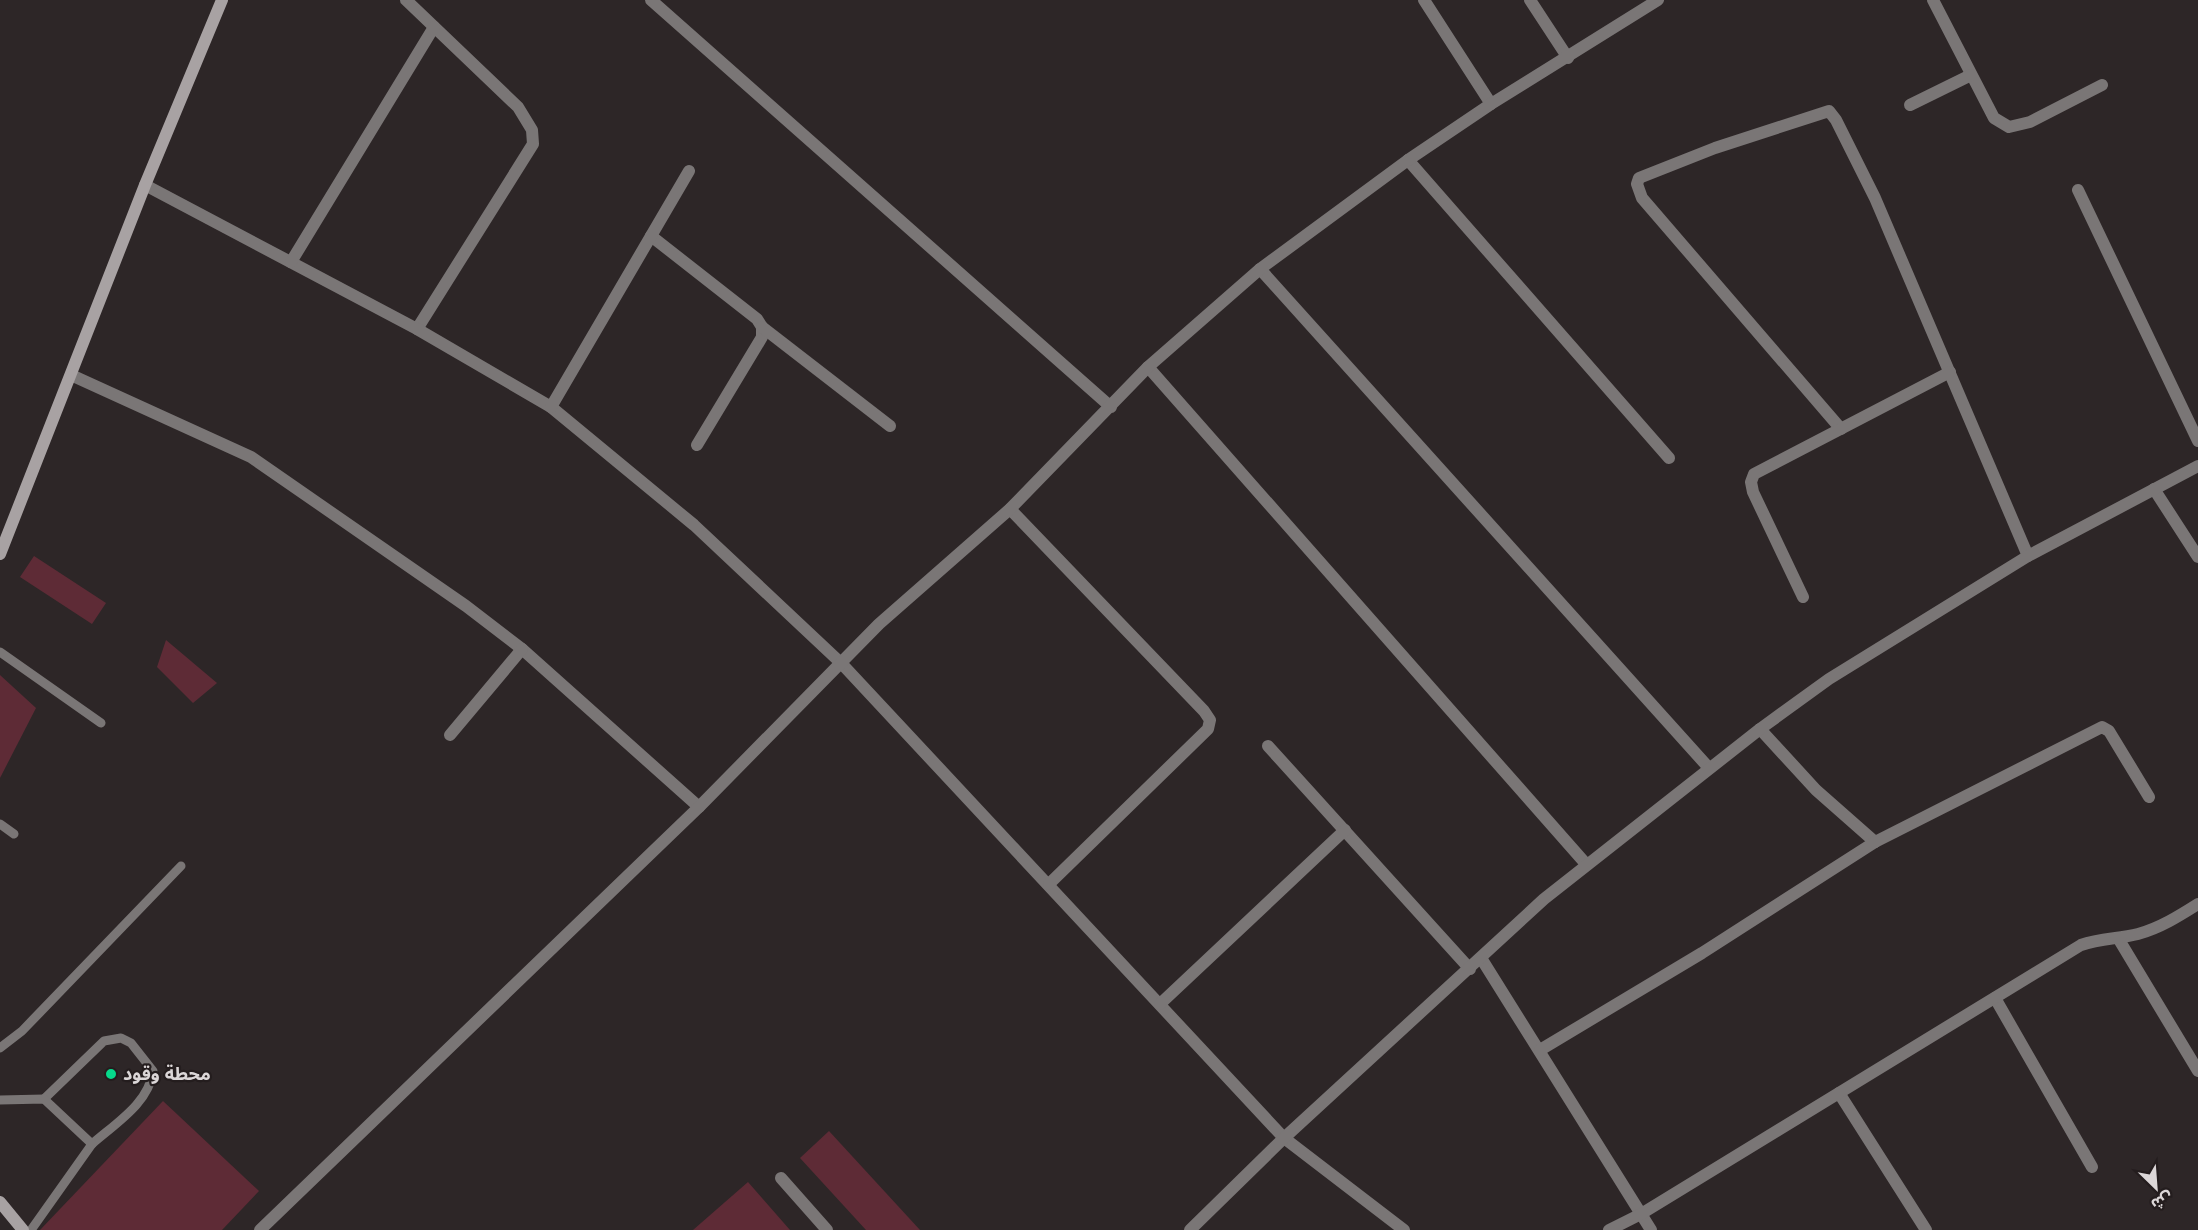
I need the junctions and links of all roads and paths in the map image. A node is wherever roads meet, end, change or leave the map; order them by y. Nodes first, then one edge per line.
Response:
1 (222, 0) edge
2 (406, 0) edge
3 (651, 0) edge
4 (1424, 0) edge
5 (1530, 0) edge
6 (1658, 0) edge
7 (1933, 0) edge
8 (434, 27) junction
9 (1568, 58) junction
10 (1971, 75) junction
11 (2102, 85) dead end
12 (1491, 104) junction
13 (1910, 105) dead end
14 (1408, 160) junction
15 (689, 171) dead end
16 (145, 185) junction
17 (2078, 190) dead end
18 (651, 236) junction
19 (291, 262) junction
20 (1260, 269) junction
21 (762, 327) junction
22 (417, 328) junction
23 (1148, 367) junction
24 (1950, 372) junction
25 (70, 375) junction
26 (551, 406) junction
27 (1111, 407) junction
28 (890, 426) dead end
29 (1841, 429) junction
30 (2198, 441) edge
31 (697, 445) dead end
32 (1669, 458) dead end
33 (2198, 466) edge
34 (2154, 489) junction
35 (1010, 508) junction
36 (0, 555) edge
37 (2028, 556) junction
38 (2198, 556) edge
39 (1803, 597) dead end
40 (522, 650) junction
41 (0, 652) edge
42 (842, 664) junction
43 (101, 723) dead end
44 (1760, 729) junction
45 (450, 735) dead end
46 (1268, 746) dead end
47 (1709, 768) junction
48 (2149, 798) dead end
49 (699, 807) junction
50 (0, 824) edge
51 (1345, 830) junction
52 (14, 834) dead end
53 (1875, 842) junction
54 (1586, 864) junction
55 (181, 866) dead end
56 (1049, 885) junction
57 (2198, 904) edge
58 (2118, 938) junction
59 (1480, 958) junction
60 (1470, 969) junction
61 (1995, 998) junction
62 (1160, 1004) junction
63 (0, 1048) edge
64 (1540, 1050) junction
65 (2198, 1071) edge
66 (1839, 1093) junction
67 (44, 1099) junction
68 (0, 1100) edge
69 (1284, 1138) junction
70 (93, 1144) junction
71 (2092, 1167) dead end
72 (781, 1178) dead end
73 (0, 1202) edge
74 (1641, 1214) junction
75 (23, 1230) edge
76 (31, 1230) edge
77 (260, 1230) edge
78 (827, 1230) edge
79 (1190, 1230) edge
80 (1404, 1230) edge
81 (1609, 1230) edge
82 (1651, 1230) edge
83 (1926, 1230) edge

1 - 16 street
2 - 8 street
3 - 27 street
4 - 12 street
5 - 9 street
6 - 9 street
7 - 10 street
8 - 19 street
8 - 22 street
9 - 12 street
10 - 11 street
10 - 13 street
12 - 14 street
14 - 20 street
14 - 32 street
15 - 18 street
16 - 19 street
16 - 25 street
17 - 30 street
18 - 21 street
18 - 26 street
19 - 22 street
20 - 23 street
20 - 47 street
21 - 28 street
21 - 31 street
22 - 26 street
23 - 27 street
23 - 54 street
24 - 29 street
24 - 29 street
24 - 37 street
25 - 36 street
25 - 40 street
26 - 42 street
27 - 35 street
29 - 39 street
33 - 34 street
34 - 37 street
34 - 38 street
35 - 42 street
35 - 56 street
37 - 44 street
40 - 45 street
40 - 49 street
41 - 43 lane
42 - 49 street
42 - 56 street
44 - 47 street
44 - 53 street
46 - 51 street
47 - 54 street
48 - 53 street
49 - 77 street
50 - 52 lane
51 - 60 street
51 - 62 street
53 - 64 street
54 - 59 street
55 - 63 lane
56 - 62 street
57 - 58 street
58 - 61 street
58 - 65 street
59 - 60 street
59 - 64 street
60 - 69 street
61 - 66 street
61 - 71 street
62 - 69 street
64 - 74 street
66 - 74 street
66 - 83 street
67 - 68 lane
67 - 70 lane
67 - 70 lane
69 - 79 street
69 - 80 street
70 - 76 lane
72 - 78 street
73 - 75 street
74 - 81 street
74 - 82 street

